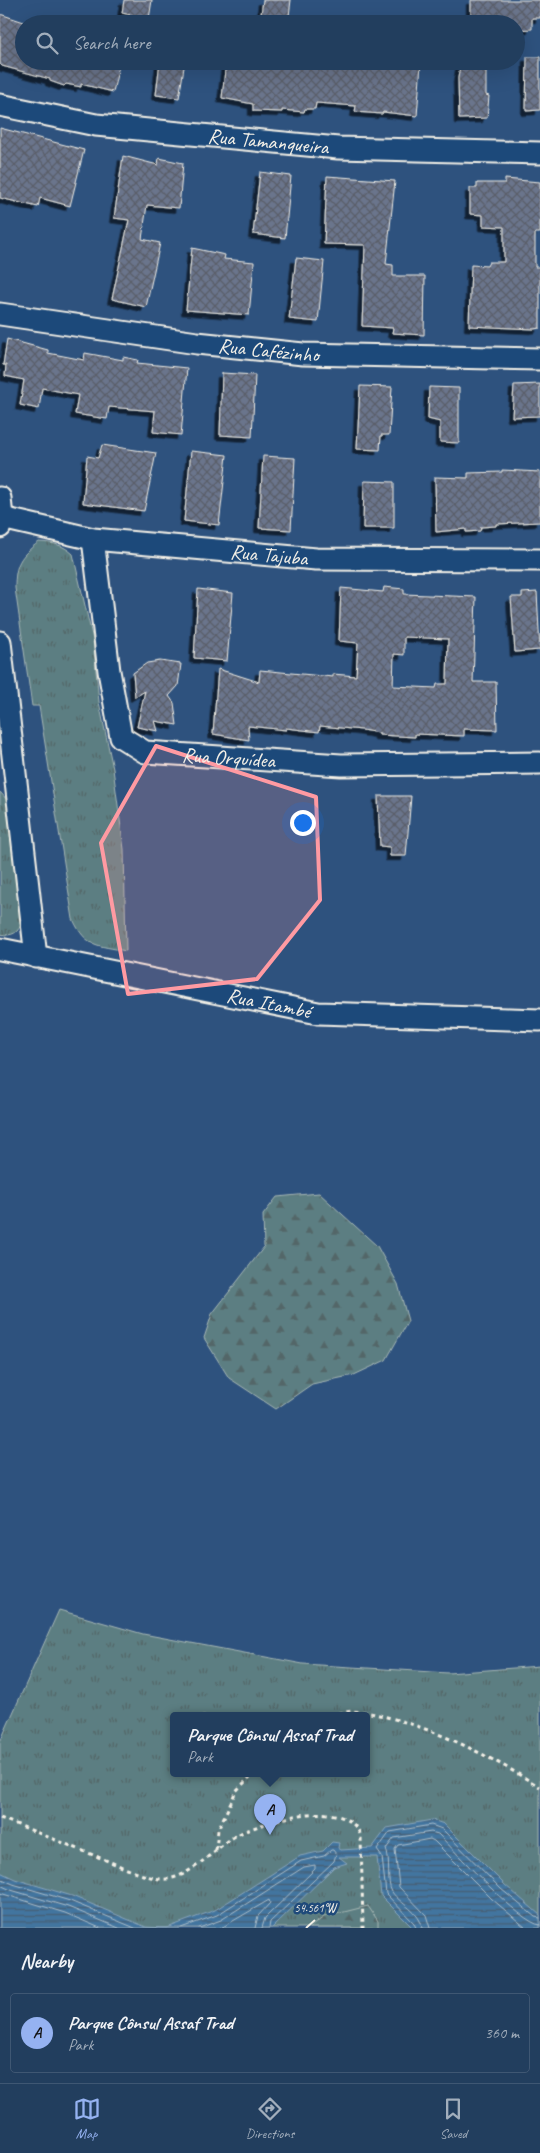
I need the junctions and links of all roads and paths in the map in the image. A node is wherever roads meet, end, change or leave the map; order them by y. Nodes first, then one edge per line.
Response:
1 (0, 105) edge
2 (540, 153) edge
3 (0, 314) edge
4 (540, 359) edge
5 (1, 514) edge
6 (93, 539) junction
7 (540, 560) edge
8 (0, 649) edge
9 (540, 763) edge
10 (7, 766) edge
11 (0, 950) edge
12 (36, 958) junction
13 (540, 1020) edge
14 (341, 1712) edge
15 (369, 1712) edge
16 (370, 1712) edge
17 (250, 1777) edge
18 (540, 1786) edge
19 (0, 1818) edge
20 (216, 1850) junction
21 (363, 1928) edge

1 - 2 street, Rua Tamanqueira
3 - 4 street, Rua Cafézinho
5 - 6 street, Rua Tajuba
6 - 7 street, Rua Tajuba
6 - 9 street, Rua Orquídea
8 - 10 street
10 - 12 street
11 - 12 street, Rua Itambé
12 - 13 street, Rua Itambé
14 - 15 path
16 - 18 path
17 - 20 path
19 - 20 path
20 - 21 path

